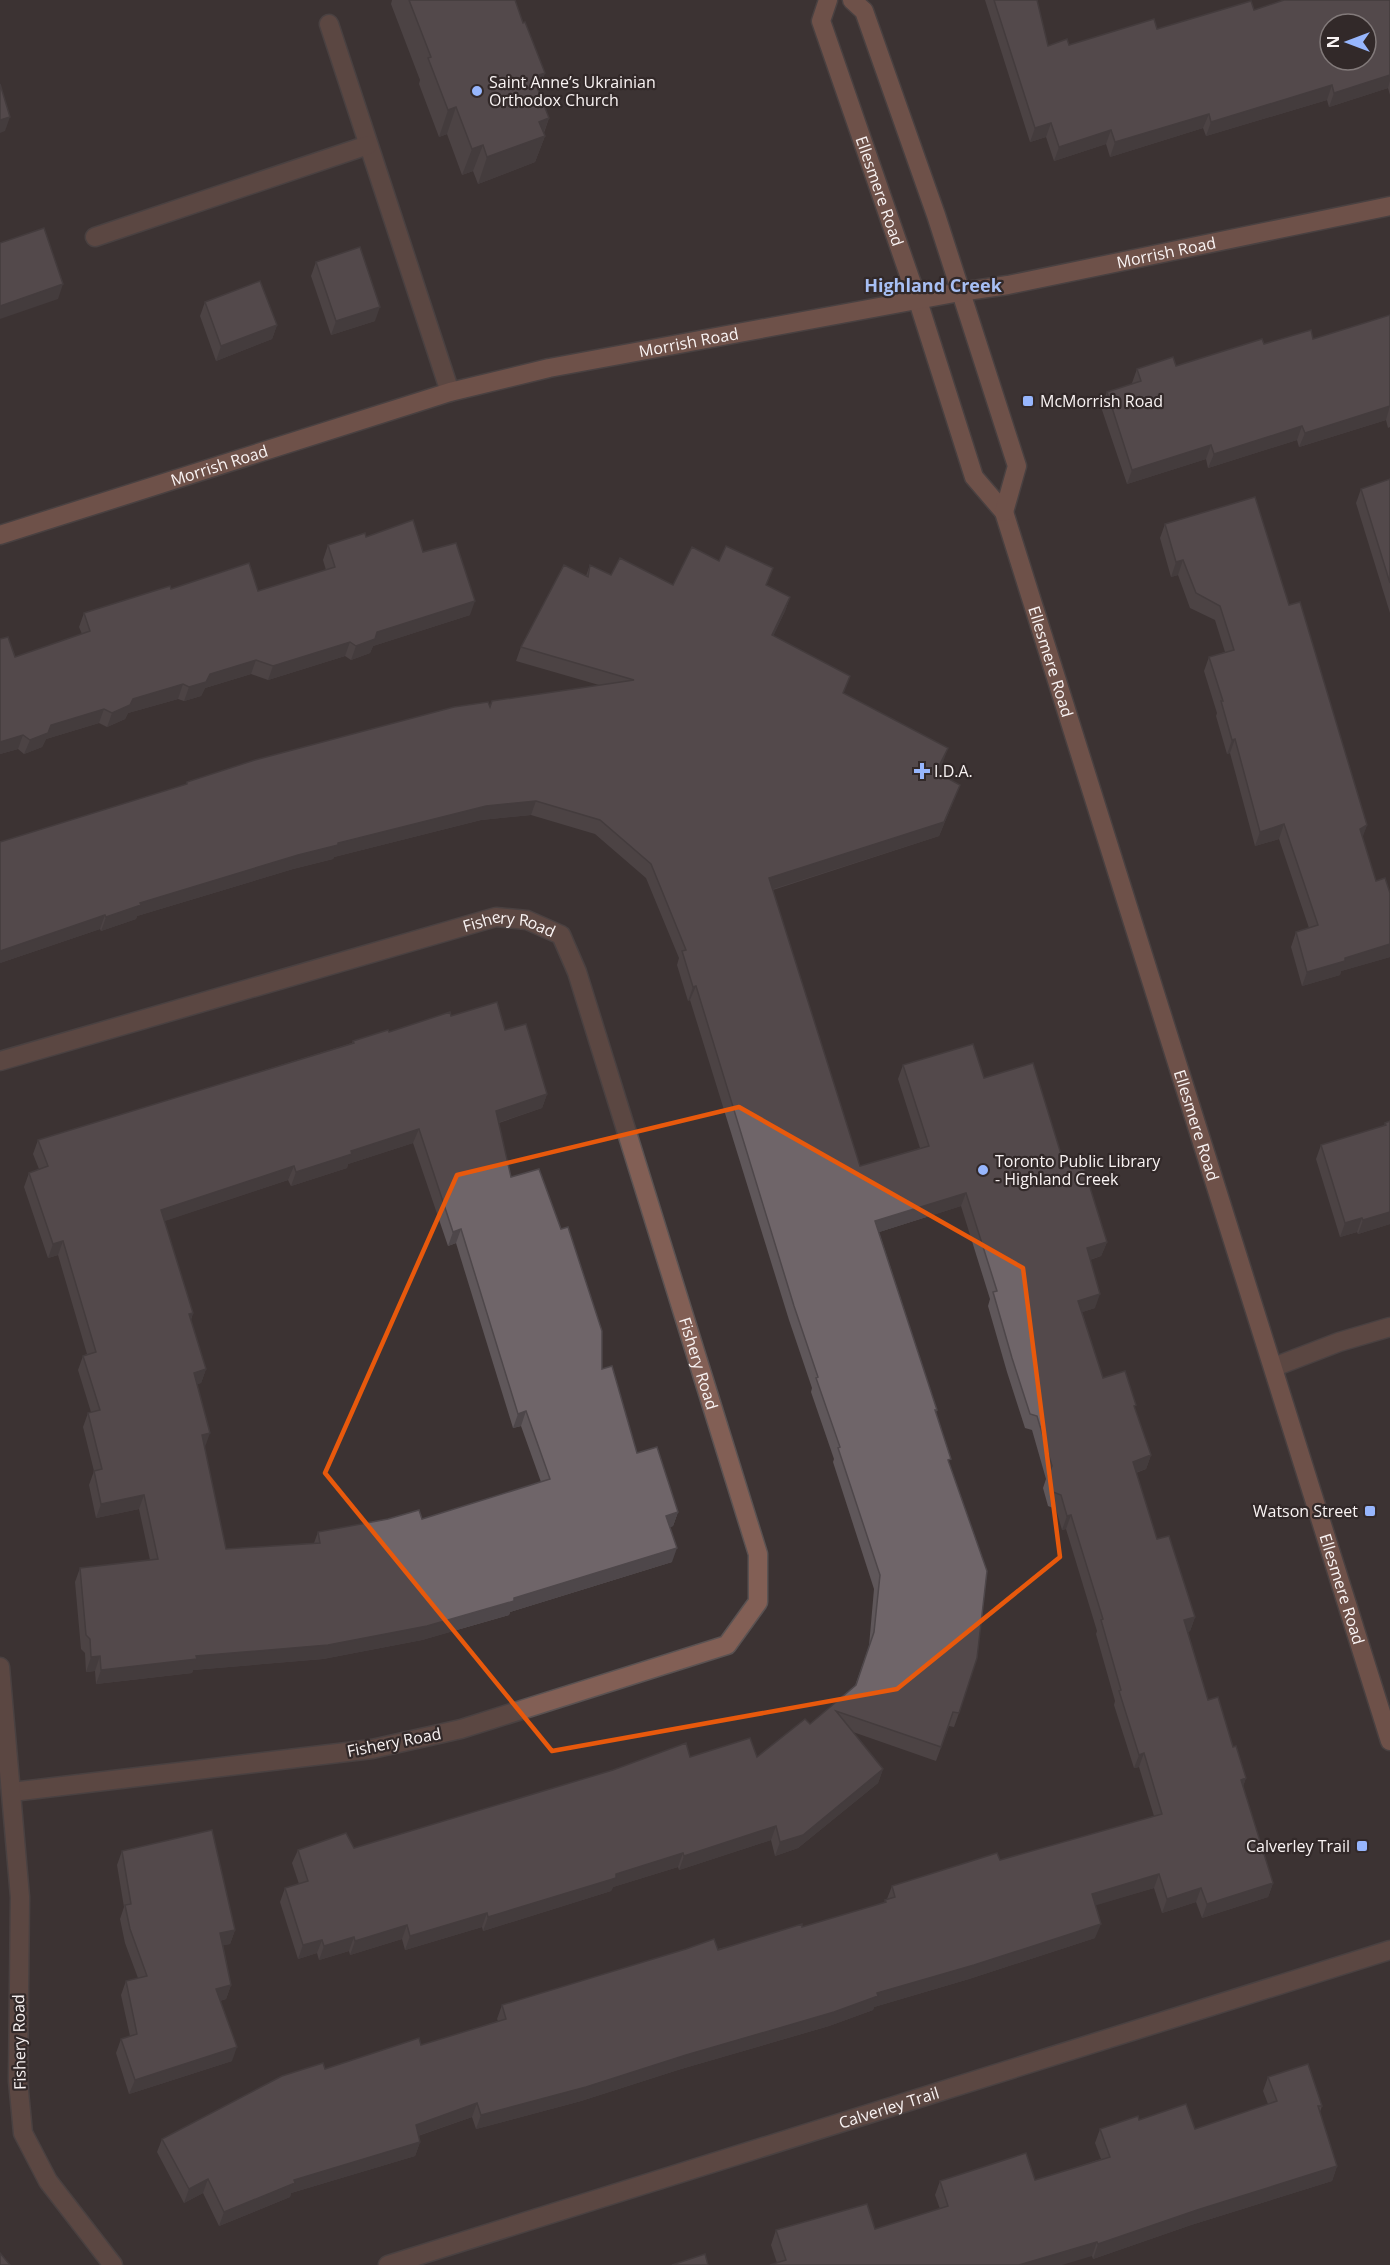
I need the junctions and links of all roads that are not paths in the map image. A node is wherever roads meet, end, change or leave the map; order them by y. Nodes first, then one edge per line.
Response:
1 (828, 0) edge
2 (852, 0) edge
3 (329, 24) dead end
4 (368, 146) junction
5 (1390, 206) edge
6 (95, 237) dead end
7 (960, 292) junction
8 (918, 301) junction
9 (450, 393) junction
10 (1004, 512) junction
11 (0, 535) edge
12 (0, 1061) edge
13 (1390, 1327) edge
14 (1274, 1367) junction
15 (0, 1667) edge
16 (1390, 1741) edge
17 (12, 1792) junction
18 (1390, 1950) edge
19 (113, 2265) edge
20 (388, 2265) edge

1 - 8 main road, Ellesmere Road
2 - 7 main road
3 - 4 street
4 - 6 street
4 - 9 street
5 - 7 main road, Morrish Road
7 - 8 main road, Morrish Road
7 - 10 main road
8 - 9 main road, Morrish Road
8 - 10 main road, Ellesmere Road
9 - 11 main road, Morrish Road
10 - 14 main road, Ellesmere Road
12 - 17 street, Fishery Road
13 - 14 street
14 - 16 main road, Ellesmere Road
15 - 17 street, Fishery Road
17 - 19 street, Fishery Road
18 - 20 street, Calverley Trail

